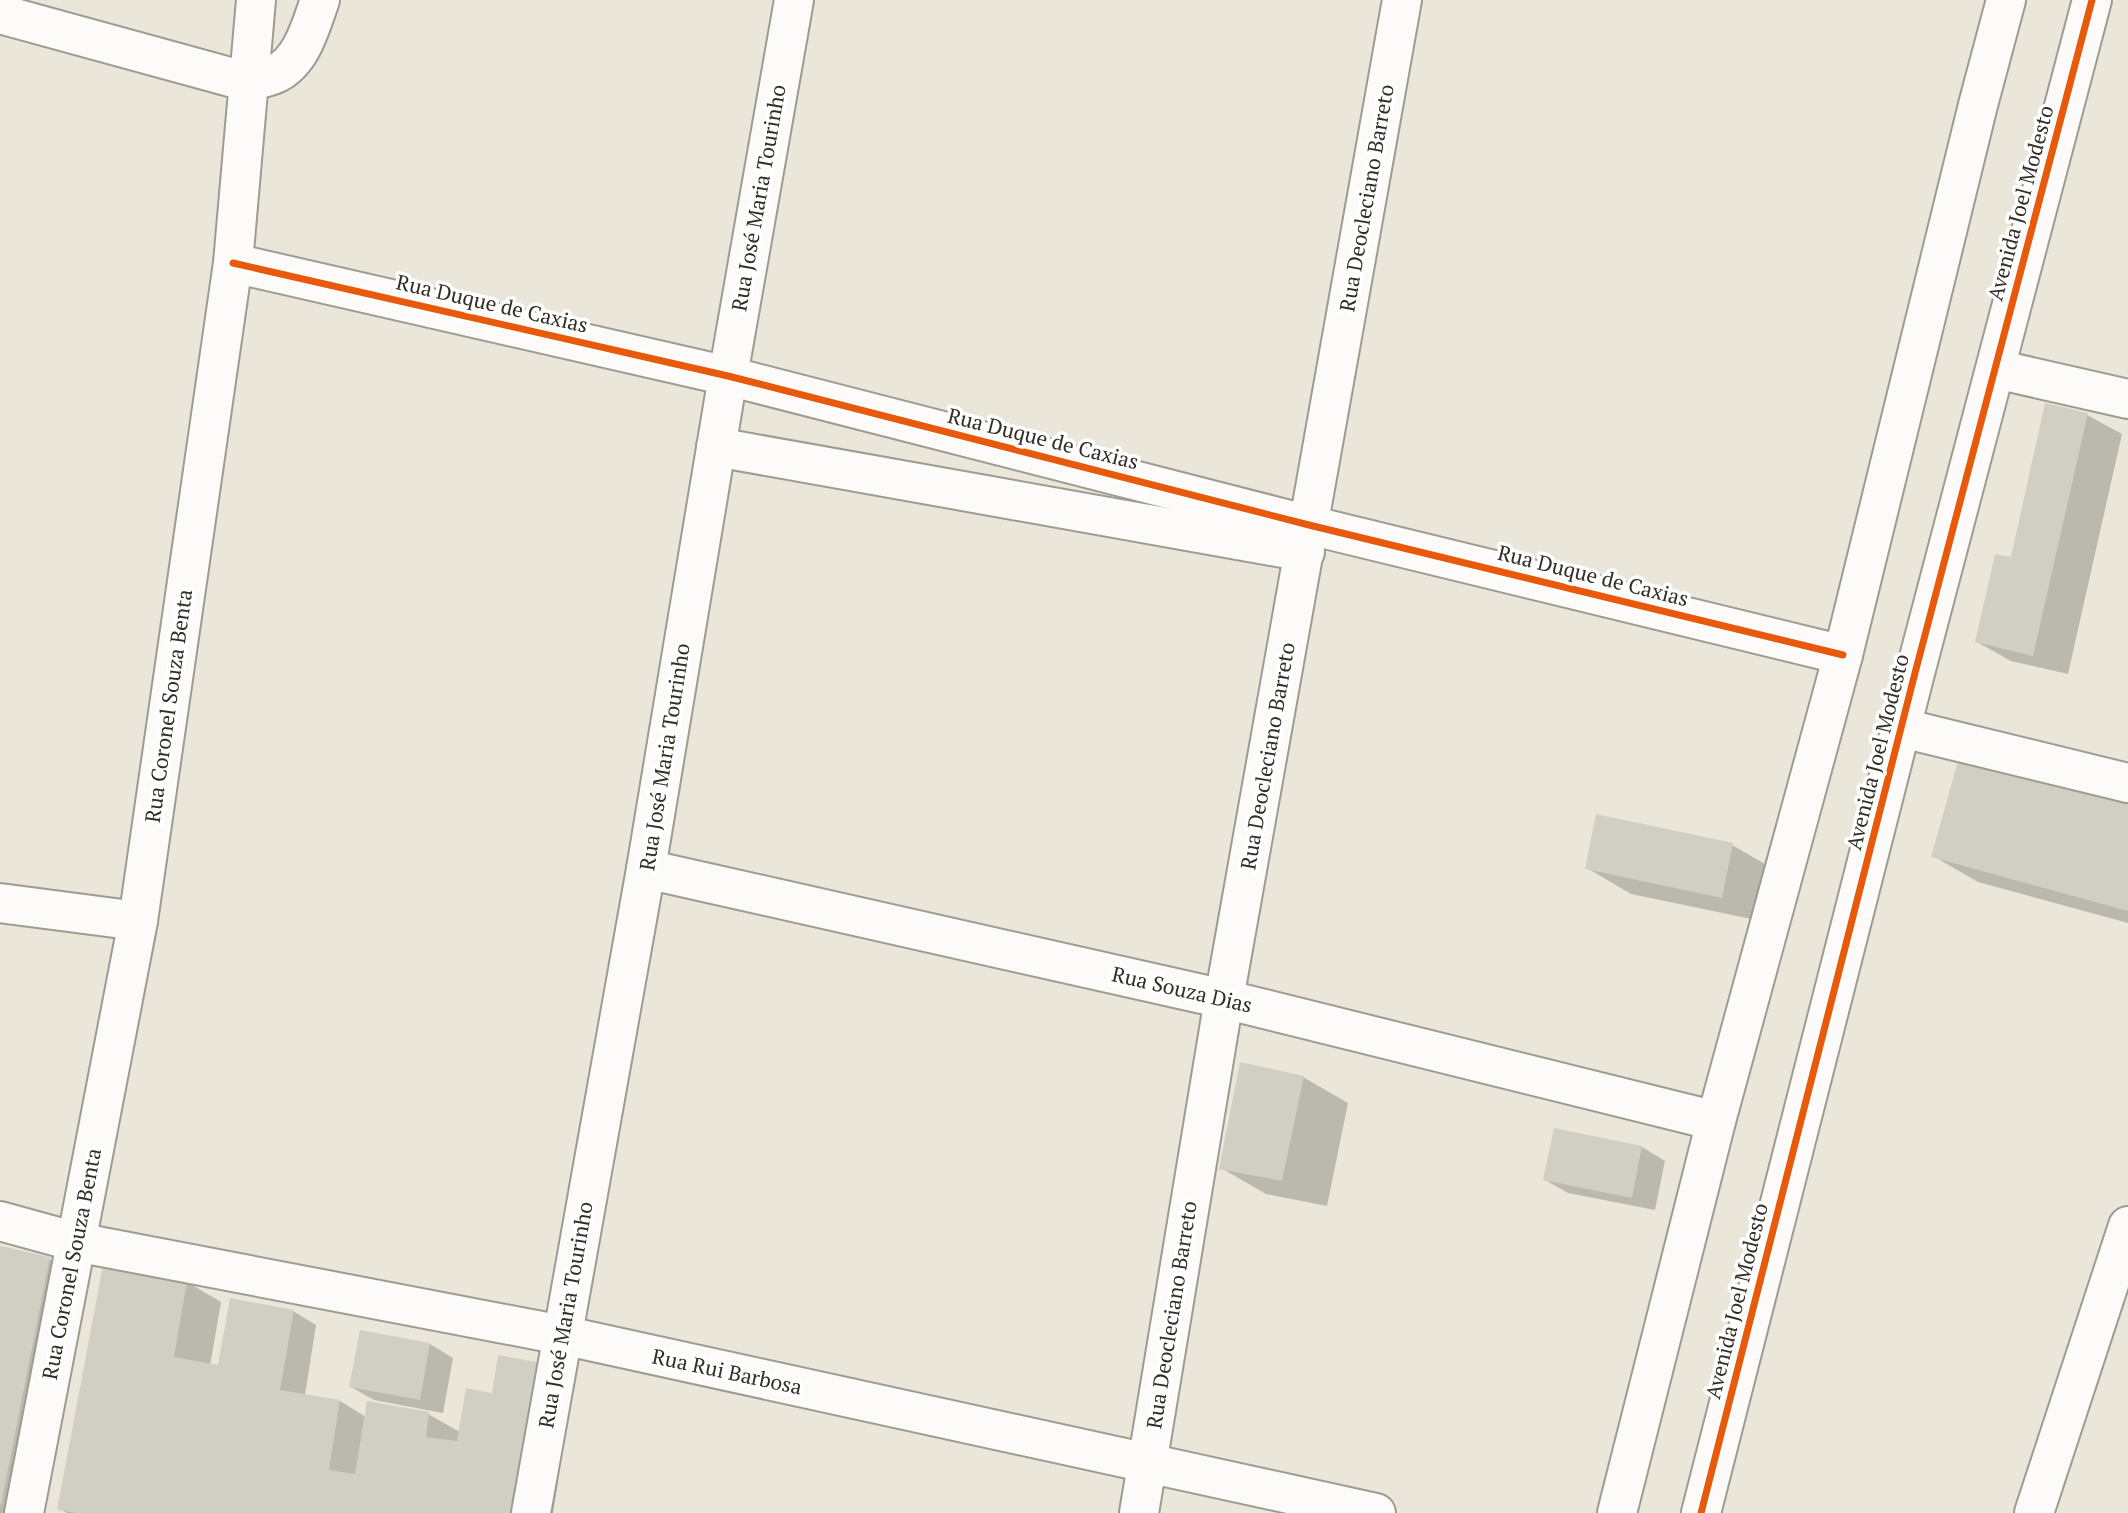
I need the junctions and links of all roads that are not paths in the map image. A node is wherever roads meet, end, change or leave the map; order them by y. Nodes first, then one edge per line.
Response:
1 (256, 0) edge
2 (320, 0) edge
3 (794, 0) edge
4 (1402, 0) edge
5 (2006, 0) edge
6 (2092, 0) edge
7 (0, 14) edge
8 (248, 82) junction
9 (233, 263) junction
10 (1996, 369) junction
11 (728, 376) junction
12 (2128, 399) edge
13 (716, 447) junction
14 (1307, 538) junction
15 (1843, 655) junction
16 (1902, 728) junction
17 (2128, 783) edge
18 (646, 869) junction
19 (0, 903) edge
20 (138, 921) junction
21 (1224, 999) junction
22 (1716, 1121) junction
23 (0, 1221) edge
24 (2128, 1226) edge
25 (76, 1242) junction
26 (562, 1335) junction
27 (1147, 1465) junction
28 (24, 1513) edge
29 (531, 1513) edge
30 (1139, 1513) edge
31 (1376, 1513) edge
32 (1617, 1513) edge
33 (1701, 1513) edge
34 (2034, 1513) edge

1 - 8 street, Rua Coronel Souza Benta
2 - 8 street
3 - 11 street, Rua José Maria Tourinho
4 - 14 street, Rua Deocleciano Barreto
5 - 15 street
6 - 10 street, Avenida Joel Modesto
7 - 8 street
8 - 9 street, Rua Coronel Souza Benta
9 - 11 street, Rua Duque de Caxias
9 - 20 street, Rua Coronel Souza Benta
10 - 12 street
10 - 16 street, Avenida Joel Modesto
11 - 13 street, Rua José Maria Tourinho
11 - 14 street, Rua Duque de Caxias
13 - 14 street
13 - 18 street, Rua José Maria Tourinho
14 - 15 street, Rua Duque de Caxias
14 - 21 street, Rua Deocleciano Barreto
15 - 22 street
16 - 17 street
16 - 33 street, Avenida Joel Modesto
18 - 21 street, Rua Souza Dias
18 - 26 street, Rua José Maria Tourinho
19 - 20 street
20 - 25 street, Rua Coronel Souza Benta
21 - 22 street, Rua Souza Dias
21 - 27 street, Rua Deocleciano Barreto
22 - 32 street
23 - 25 street, Rua Rui Barbosa
24 - 34 street
25 - 26 street, Rua Rui Barbosa
25 - 28 street, Rua Coronel Souza Benta
26 - 27 street, Rua Rui Barbosa
26 - 29 street, Rua José Maria Tourinho
27 - 30 street, Rua Deocleciano Barreto
27 - 31 street, Rua Rui Barbosa

